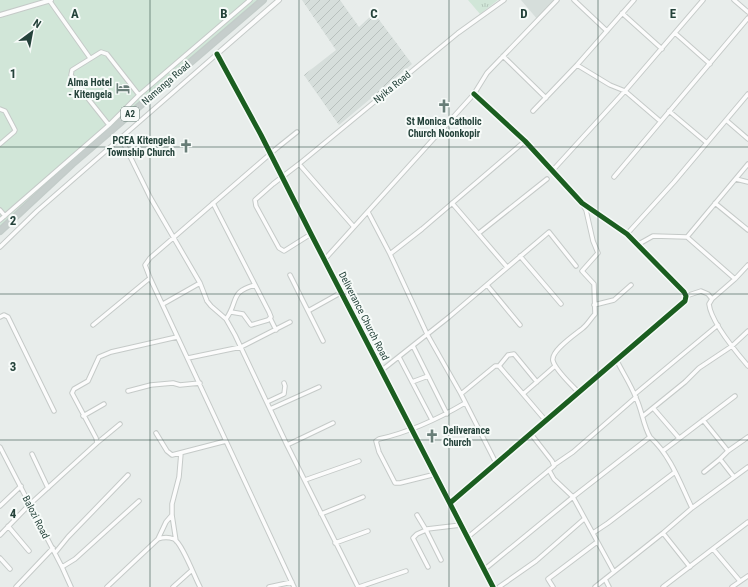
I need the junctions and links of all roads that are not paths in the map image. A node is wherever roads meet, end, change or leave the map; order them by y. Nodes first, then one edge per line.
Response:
1 (50, 0) edge
2 (250, 0) edge
3 (263, 0) edge
4 (279, 0) edge
5 (504, 0) edge
6 (557, 0) edge
7 (574, 0) edge
8 (626, 0) edge
9 (634, 0) edge
10 (703, 0) edge
11 (734, 0) edge
12 (630, 4) junction
13 (748, 12) edge
14 (622, 13) junction
15 (0, 15) edge
16 (748, 18) edge
17 (606, 31) junction
18 (675, 33) junction
19 (208, 36) junction
20 (214, 42) junction
21 (662, 48) junction
22 (216, 54) junction
23 (503, 56) junction
24 (90, 58) junction
25 (710, 64) junction
26 (577, 65) junction
27 (625, 91) junction
28 (474, 94) junction
29 (748, 94) edge
30 (139, 95) junction
31 (546, 98) junction
32 (0, 109) edge
33 (533, 111) dead end
34 (669, 111) junction
35 (726, 120) junction
36 (660, 121) junction
37 (109, 125) junction
38 (297, 132) dead end
39 (121, 138) junction
40 (748, 140) edge
41 (525, 141) junction
42 (707, 143) junction
43 (0, 144) edge
44 (271, 154) junction
45 (299, 164) junction
46 (748, 164) edge
47 (553, 170) junction
48 (283, 176) junction
49 (614, 177) dead end
50 (546, 179) dead end
51 (736, 179) junction
52 (748, 182) edge
53 (213, 203) junction
54 (452, 203) junction
55 (582, 203) junction
56 (715, 203) junction
57 (0, 210) edge
58 (368, 212) junction
59 (5, 216) junction
60 (0, 220) edge
61 (354, 227) junction
62 (748, 230) edge
63 (0, 231) edge
64 (479, 233) junction
65 (311, 234) junction
66 (627, 234) junction
67 (687, 236) junction
68 (174, 237) junction
69 (637, 245) junction
70 (0, 247) edge
71 (390, 254) junction
72 (520, 256) junction
73 (325, 259) junction
74 (748, 265) edge
75 (576, 266) dead end
76 (508, 267) junction
77 (290, 275) dead end
78 (150, 278) junction
79 (735, 279) junction
80 (200, 283) junction
81 (255, 285) junction
82 (487, 285) junction
83 (631, 285) dead end
84 (342, 292) junction
85 (686, 296) junction
86 (712, 299) junction
87 (163, 304) junction
88 (561, 304) dead end
89 (594, 304) junction
90 (308, 311) junction
91 (231, 312) junction
92 (0, 317) edge
93 (270, 318) junction
94 (226, 319) junction
95 (290, 322) dead end
96 (93, 325) dead end
97 (520, 325) dead end
98 (718, 325) junction
99 (276, 330) junction
100 (748, 331) edge
101 (427, 334) junction
102 (178, 337) junction
103 (323, 341) dead end
104 (413, 346) junction
105 (732, 346) junction
106 (241, 347) junction
107 (400, 357) junction
108 (188, 358) junction
109 (617, 361) junction
110 (499, 366) junction
111 (555, 366) junction
112 (748, 366) edge
113 (382, 370) junction
114 (428, 376) junction
115 (412, 382) junction
116 (537, 382) junction
117 (200, 383) junction
118 (284, 383) dead end
119 (319, 387) dead end
120 (128, 391) dead end
121 (578, 392) junction
122 (461, 394) junction
123 (523, 394) junction
124 (636, 396) junction
125 (735, 396) dead end
126 (267, 402) junction
127 (465, 403) junction
128 (104, 404) dead end
129 (270, 409) junction
130 (654, 409) junction
131 (54, 411) dead end
132 (447, 414) junction
133 (83, 416) junction
134 (643, 416) junction
135 (432, 420) junction
136 (703, 420) junction
137 (546, 421) junction
138 (333, 423) dead end
139 (120, 424) dead end
140 (413, 429) junction
141 (156, 433) dead end
142 (531, 434) junction
143 (650, 437) junction
144 (748, 437) edge
145 (679, 438) junction
146 (226, 441) junction
147 (97, 443) junction
148 (287, 445) junction
149 (0, 447) edge
150 (664, 450) junction
151 (728, 451) junction
152 (181, 453) junction
153 (4, 454) junction
154 (32, 454) dead end
155 (0, 458) edge
156 (720, 459) junction
157 (359, 460) dead end
158 (496, 463) junction
159 (554, 465) junction
160 (748, 467) edge
161 (549, 470) junction
162 (675, 472) junction
163 (704, 472) dead end
164 (436, 474) junction
165 (128, 475) dead end
166 (734, 477) junction
167 (305, 480) junction
168 (21, 486) junction
169 (48, 488) junction
170 (363, 497) dead end
171 (573, 497) junction
172 (139, 501) dead end
173 (450, 503) junction
174 (29, 505) junction
175 (0, 506) edge
176 (692, 508) junction
177 (322, 514) junction
178 (172, 515) junction
179 (417, 515) dead end
180 (584, 519) junction
181 (748, 522) edge
182 (462, 525) junction
183 (8, 526) junction
184 (426, 530) junction
185 (368, 531) dead end
186 (592, 533) junction
187 (664, 533) junction
188 (0, 535) edge
189 (468, 537) junction
190 (158, 539) junction
191 (176, 541) junction
192 (597, 542) junction
193 (335, 543) junction
194 (53, 548) junction
195 (713, 549) junction
196 (29, 551) dead end
197 (55, 553) junction
198 (0, 558) edge
199 (441, 560) dead end
200 (62, 567) junction
201 (428, 567) dead end
202 (690, 567) junction
203 (10, 569) dead end
204 (485, 569) junction
205 (192, 570) junction
206 (406, 571) dead end
207 (614, 572) junction
208 (748, 576) edge
209 (605, 579) junction
210 (740, 581) junction
211 (292, 582) junction
212 (16, 587) edge
213 (71, 587) edge
214 (108, 587) edge
215 (173, 587) edge
216 (200, 587) edge
217 (269, 587) edge
218 (294, 587) edge
219 (358, 587) edge
220 (493, 587) edge
221 (499, 587) edge
222 (553, 587) edge
223 (595, 587) edge
224 (609, 587) edge
225 (663, 587) edge
226 (732, 587) edge

1 - 15 street
1 - 24 street
2 - 19 street
3 - 20 highway, Namanga Road / A2
4 - 22 street
5 - 45 street, Nyika Road
6 - 23 street
7 - 17 street
8 - 12 street
9 - 12 street
10 - 18 street
11 - 13 street
12 - 14 street
14 - 17 street
14 - 21 street
16 - 25 street
17 - 26 street
18 - 21 street
18 - 25 street
19 - 20 street
19 - 30 street
20 - 63 highway, Namanga Road / A2
21 - 27 street
22 - 39 street
22 - 44 street, Deliverance Church Road
23 - 28 street
23 - 31 street
24 - 30 street
24 - 37 street
25 - 34 street
26 - 27 street
26 - 31 street
27 - 36 street
27 - 47 street
28 - 41 street
28 - 58 street
29 - 35 street
30 - 37 street
31 - 33 street
32 - 43 street
34 - 36 street
34 - 42 street
35 - 40 street
35 - 42 street
36 - 49 street
37 - 59 street
38 - 44 street
39 - 68 street
39 - 70 street
41 - 47 street
41 - 54 street
42 - 66 street
44 - 48 street, Deliverance Church Road
44 - 53 street
45 - 48 street, Nyika Road
45 - 61 street
46 - 51 street
47 - 55 street
48 - 65 street, Deliverance Church Road
48 - 65 street, Nyika Road
50 - 64 street
51 - 52 street
51 - 56 street
53 - 68 street
53 - 81 street
54 - 64 street
54 - 71 street
55 - 66 street
55 - 89 street
56 - 62 street
56 - 67 street
57 - 59 street
58 - 61 street
58 - 71 street
59 - 60 street
61 - 73 street
64 - 76 street
65 - 73 street, Deliverance Church Road
66 - 69 street
67 - 69 street
67 - 79 street
68 - 78 street
68 - 80 street
69 - 85 street
71 - 101 street
72 - 75 street
72 - 76 street
72 - 88 street
73 - 84 street, Deliverance Church Road
74 - 79 street
76 - 82 street
77 - 90 street
78 - 87 street
78 - 96 street
79 - 86 street
80 - 87 street
80 - 94 street
81 - 91 street
81 - 93 street
82 - 97 street
82 - 101 street
83 - 89 street
84 - 90 street
84 - 113 street, Deliverance Church Road
85 - 86 street
85 - 109 street
86 - 98 street
87 - 102 street
89 - 111 street
90 - 103 street
91 - 93 street
91 - 94 street
92 - 131 street
93 - 99 street
94 - 106 street
95 - 99 street
98 - 105 street
98 - 124 street
99 - 106 street
100 - 105 street
101 - 104 street
101 - 122 street
102 - 108 street
102 - 133 street
104 - 107 street
104 - 114 street
105 - 112 street
105 - 130 street
106 - 108 street
106 - 126 street
107 - 113 street
107 - 115 street
108 - 117 street
109 - 121 street
109 - 124 street
110 - 116 street
110 - 122 street
110 - 123 street
111 - 116 street
111 - 121 street
113 - 140 street, Deliverance Church Road
114 - 115 street
114 - 132 street
115 - 135 street
116 - 123 street
117 - 120 street
117 - 146 street
118 - 126 street
119 - 129 street
121 - 137 street
122 - 127 street
123 - 137 street
124 - 134 street
124 - 159 street
125 - 136 street
126 - 129 street
127 - 132 street
127 - 158 street
128 - 133 street
129 - 148 street
130 - 134 street
130 - 145 street
132 - 135 street
133 - 147 street
134 - 143 street
135 - 140 street
136 - 145 street
136 - 151 street
137 - 142 street
138 - 148 street
139 - 147 street
140 - 164 street, Deliverance Church Road
140 - 164 street
141 - 152 street
142 - 158 street
142 - 159 street
143 - 150 street
143 - 171 street
144 - 151 street
145 - 150 street
146 - 152 street
146 - 211 street
147 - 169 street
148 - 167 street
149 - 153 street, Balozi Road
150 - 162 street
151 - 156 street
152 - 178 street
153 - 155 street
153 - 168 street, Balozi Road
154 - 169 street
156 - 163 street
156 - 166 street
157 - 167 street
158 - 173 street
159 - 161 street
160 - 166 street
161 - 171 street
161 - 189 street
162 - 176 street
162 - 186 street
164 - 173 street, Deliverance Church Road
165 - 197 street
166 - 176 street
167 - 177 street
168 - 174 street, Balozi Road
168 - 175 street
169 - 174 street
170 - 177 street
171 - 180 street
171 - 204 street
172 - 200 street
173 - 182 street, Deliverance Church Road
174 - 183 street
174 - 194 street, Balozi Road
176 - 187 street
177 - 193 street
178 - 190 street
178 - 191 street
179 - 184 street
180 - 186 street
180 - 221 street
181 - 195 street
182 - 184 street
182 - 189 street, Deliverance Church Road
183 - 188 street
183 - 196 street
184 - 199 street
184 - 201 street
185 - 193 street
186 - 192 street
187 - 202 street
187 - 207 street
189 - 204 street, Deliverance Church Road
190 - 191 street
190 - 214 street
191 - 205 street
192 - 207 street
192 - 222 street
193 - 219 street
194 - 197 street, Balozi Road
194 - 212 street
195 - 202 street
195 - 210 street
197 - 200 street, Balozi Road
198 - 203 street
200 - 213 street, Balozi Road
202 - 225 street
204 - 220 street, Deliverance Church Road
205 - 215 street
205 - 216 street
206 - 219 street
207 - 209 street
208 - 210 street
209 - 223 street
209 - 224 street
210 - 226 street
211 - 217 street
211 - 218 street

